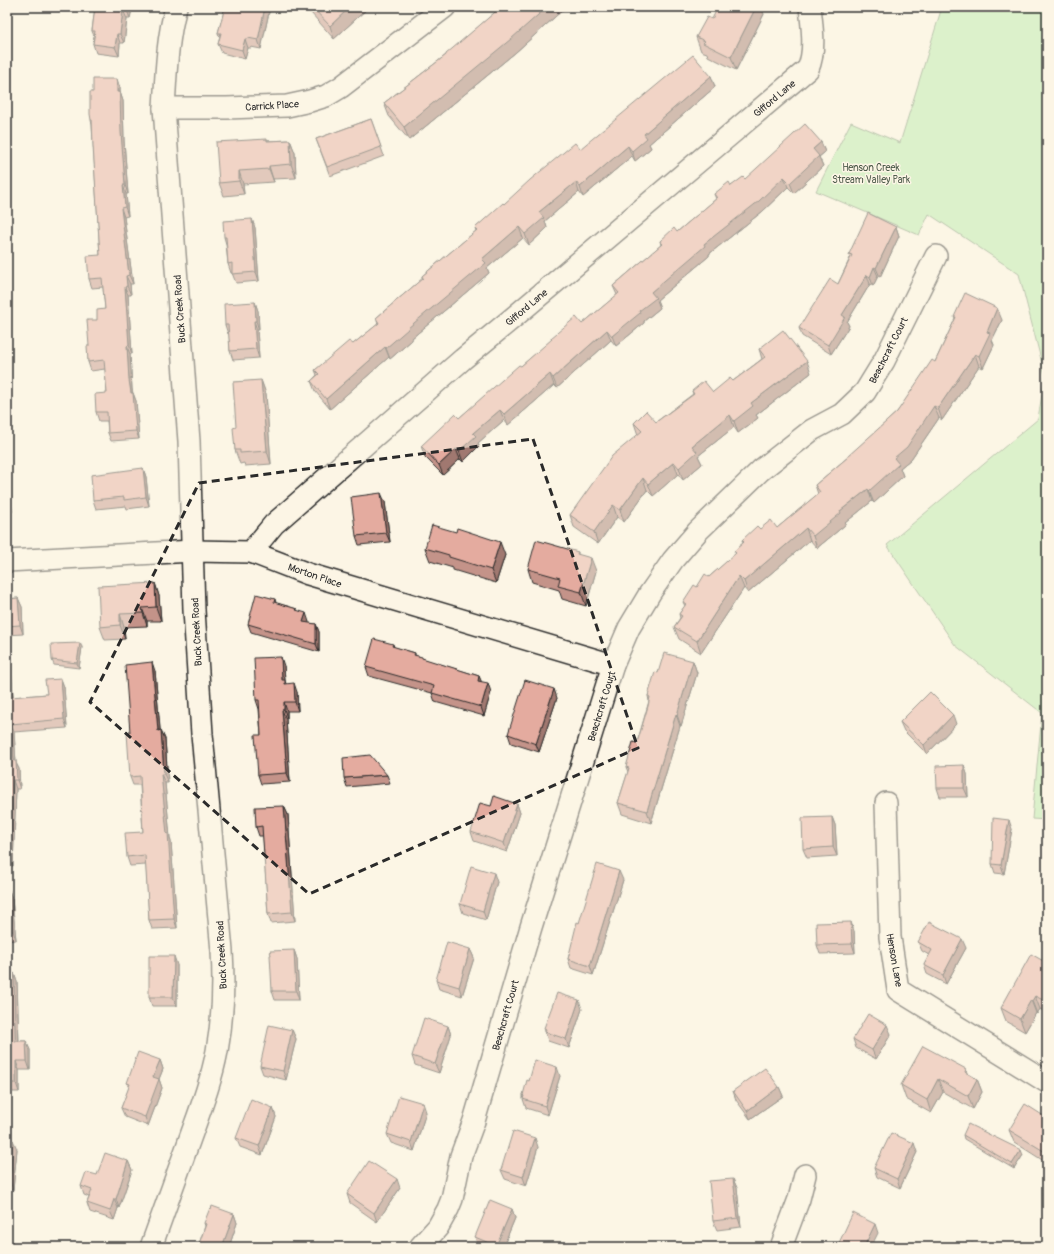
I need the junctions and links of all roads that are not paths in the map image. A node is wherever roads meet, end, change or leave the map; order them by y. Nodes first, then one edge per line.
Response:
1 (176, 7) edge
2 (445, 7) edge
3 (810, 7) edge
4 (164, 108) junction
5 (936, 256) dead end
6 (193, 551) junction
7 (251, 552) junction
8 (7, 561) edge
9 (613, 665) junction
10 (886, 803) dead end
11 (1047, 1082) edge
12 (805, 1175) dead end
13 (151, 1247) edge
14 (420, 1247) edge
15 (781, 1247) edge

1 - 4 street, Buck Creek Road
2 - 4 street, Carrick Place
3 - 7 street, Gifford Lane
4 - 6 street, Buck Creek Road
5 - 9 street, Beachcraft Court
6 - 7 street, Morton Place
6 - 8 street, Morton Place
6 - 13 street, Buck Creek Road
7 - 9 street, Morton Place
9 - 14 street, Beachcraft Court
10 - 11 street, Henson Lane
12 - 15 street

